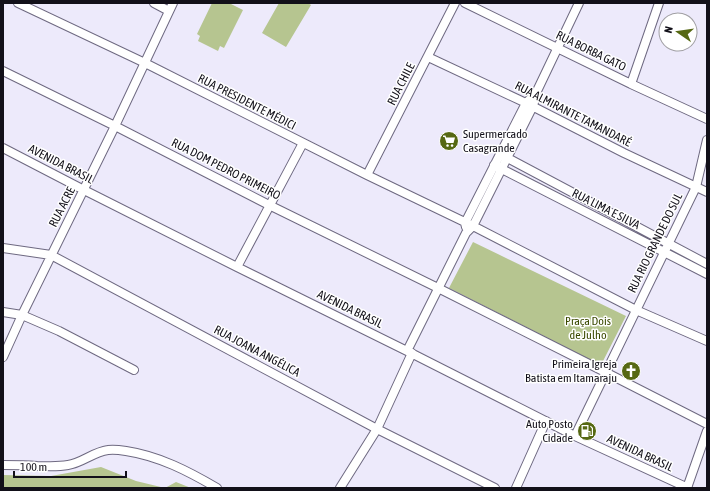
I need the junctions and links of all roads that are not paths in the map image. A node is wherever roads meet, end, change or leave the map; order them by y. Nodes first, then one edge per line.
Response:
1 (18, 3) edge
2 (154, 3) edge
3 (173, 3) edge
4 (455, 3) edge
5 (465, 3) edge
6 (579, 3) edge
7 (659, 3) edge
8 (169, 11) junction
9 (557, 48) junction
10 (428, 57) junction
11 (145, 63) junction
12 (3, 71) edge
13 (631, 84) junction
14 (530, 105) junction
15 (707, 119) edge
16 (115, 126) junction
17 (707, 140) edge
18 (303, 143) junction
19 (3, 148) edge
20 (503, 156) junction
21 (498, 167) junction
22 (368, 175) junction
23 (696, 187) junction
24 (84, 190) junction
25 (707, 192) edge
26 (269, 205) junction
27 (469, 224) junction
28 (669, 244) junction
29 (3, 248) edge
30 (665, 252) junction
31 (51, 255) junction
32 (707, 264) edge
33 (237, 267) junction
34 (707, 274) edge
35 (438, 288) junction
36 (636, 310) junction
37 (3, 312) edge
38 (22, 315) junction
39 (707, 341) edge
40 (410, 352) junction
41 (3, 358) edge
42 (134, 370) dead end
43 (605, 372) junction
44 (546, 421) junction
45 (707, 424) edge
46 (377, 429) junction
47 (707, 432) edge
48 (574, 436) junction
49 (3, 466) edge
50 (216, 488) edge
51 (340, 488) edge
52 (495, 488) edge
53 (516, 488) edge
54 (688, 488) edge

1 - 11 street, RUA PRESIDENTE MÉDICI
2 - 8 street
3 - 8 street, RUA ACRE
4 - 10 street, RUA CHILE
5 - 9 street, RUA BORBA GATO
6 - 9 street
7 - 13 street
8 - 11 street, RUA ACRE
9 - 13 street, RUA BORBA GATO
9 - 14 street
10 - 14 street, RUA ALMIRANTE TAMANDARÉ
10 - 22 street, RUA CHILE
11 - 16 street, RUA ACRE
11 - 18 street, RUA PRESIDENTE MÉDICI
12 - 16 street, RUA DOM PEDRO PRIMEIRO
13 - 15 street, RUA BORBA GATO
14 - 20 street
14 - 23 street, RUA ALMIRANTE TAMANDARÉ
16 - 24 street, RUA ACRE
16 - 26 street, RUA DOM PEDRO PRIMEIRO
17 - 23 street, RUA RIO GRANDE DO SUL
18 - 22 street, RUA PRESIDENTE MÉDICI
18 - 26 street
19 - 24 street, AVENIDA BRASIL
20 - 21 street
20 - 28 street, RUA LIMA E SILVA
21 - 27 street
21 - 30 street, RUA LIMA E SILVA
22 - 27 street, RUA PRESIDENTE MÉDICI
23 - 25 street, RUA ALMIRANTE TAMANDARÉ
23 - 28 street, RUA RIO GRANDE DO SUL
24 - 31 street, RUA ACRE
24 - 33 street, AVENIDA BRASIL
26 - 33 street
26 - 35 street, RUA DOM PEDRO PRIMEIRO
27 - 35 street
27 - 36 street
28 - 30 street, RUA RIO GRANDE DO SUL
28 - 32 street, RUA LIMA E SILVA
29 - 31 street, RUA JOANA ANGÉLICA
30 - 34 street, RUA LIMA E SILVA
30 - 36 street, RUA RIO GRANDE DO SUL
31 - 38 street, RUA ACRE
31 - 46 street, RUA JOANA ANGÉLICA
33 - 40 street, AVENIDA BRASIL
35 - 40 street
35 - 43 street
36 - 39 street
36 - 43 street
37 - 38 street
38 - 41 street, RUA ACRE
38 - 42 street
40 - 44 street, AVENIDA BRASIL
40 - 46 street
43 - 45 street
43 - 48 street
44 - 48 street, AVENIDA BRASIL
44 - 53 street
46 - 51 street
46 - 52 street, RUA JOANA ANGÉLICA
47 - 54 street
48 - 54 street, AVENIDA BRASIL
49 - 50 street

